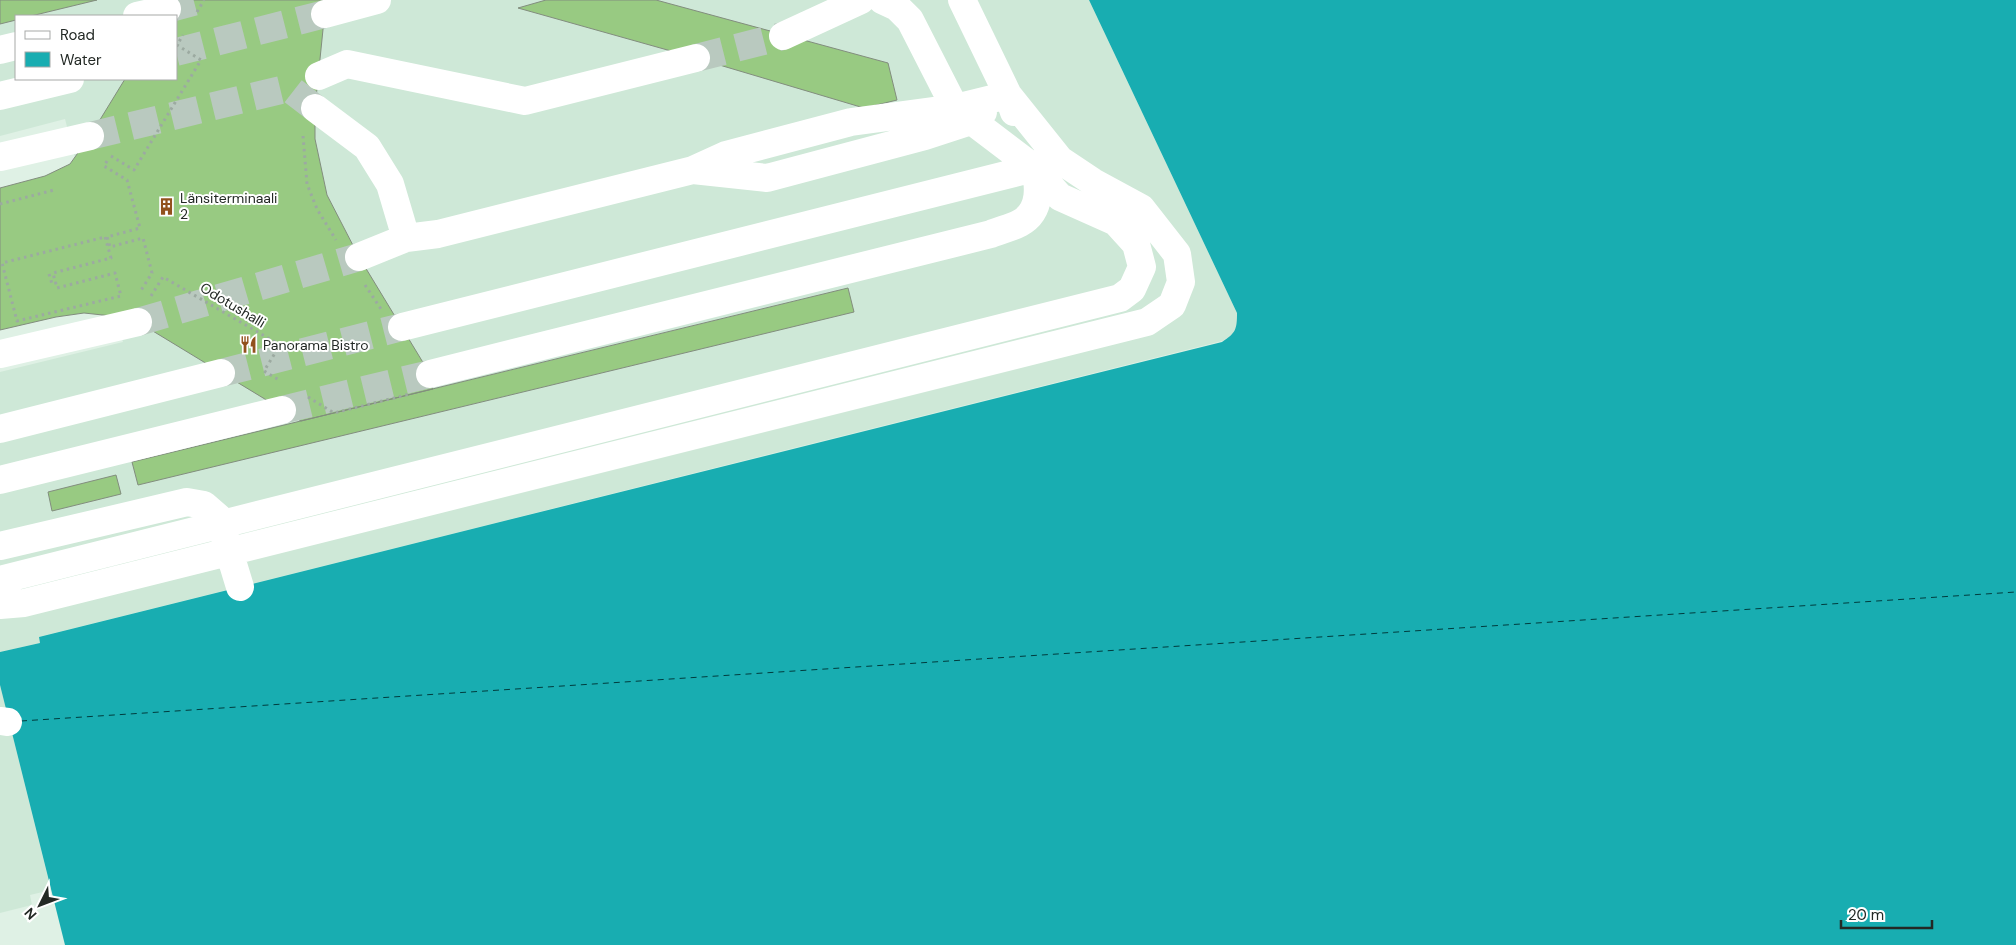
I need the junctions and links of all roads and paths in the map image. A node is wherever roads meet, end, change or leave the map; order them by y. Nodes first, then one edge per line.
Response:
1 (204, 0) edge
2 (377, 0) edge
3 (861, 0) edge
4 (882, 0) edge
5 (962, 0) edge
6 (167, 9) tunnel mouth
7 (325, 14) tunnel mouth
8 (141, 15) edge
9 (195, 15) dead end
10 (186, 30) dead end
11 (783, 36) tunnel mouth
12 (178, 43) edge
13 (15, 46) edge
14 (178, 46) edge
15 (0, 50) edge
16 (696, 58) tunnel mouth
17 (318, 76) dead end
18 (66, 80) edge
19 (1008, 95) junction
20 (0, 96) edge
21 (315, 108) tunnel mouth
22 (963, 114) junction
23 (302, 134) dead end
24 (90, 136) tunnel mouth
25 (0, 157) edge
26 (1034, 168) junction
27 (54, 190) dead end
28 (0, 204) edge
29 (406, 238) junction
30 (353, 261) junction
31 (1, 263) edge
32 (49, 274) dead end
33 (53, 278) junction
34 (143, 307) junction
35 (392, 319) joint
36 (17, 321) junction
37 (8, 323) dead end
38 (0, 354) edge
39 (221, 373) tunnel mouth
40 (424, 383) joint
41 (291, 396) junction
42 (0, 429) edge
43 (0, 480) edge
44 (0, 546) edge
45 (0, 580) edge
46 (240, 587) dead end
47 (0, 605) edge

1 - 9 path
2 - 7 lane
3 - 11 lane
4 - 22 lane
5 - 19 lane
6 - 8 lane
10 - 12 path
13 - 15 lane
14 - 34 path
16 - 17 lane
18 - 20 lane
19 - 22 lane
19 - 26 lane
19 - 47 lane
21 - 29 lane
22 - 26 lane
22 - 29 lane
23 - 30 path
24 - 25 lane
26 - 35 lane
26 - 40 lane
26 - 45 lane
27 - 28 path
29 - 30 lane
30 - 35 path
31 - 33 path
31 - 36 path
32 - 33 path
33 - 36 path
34 - 38 lane
34 - 41 path, Odotushalli
36 - 37 path
39 - 42 lane
40 - 41 path, Odotushalli
41 - 43 lane
44 - 46 lane

